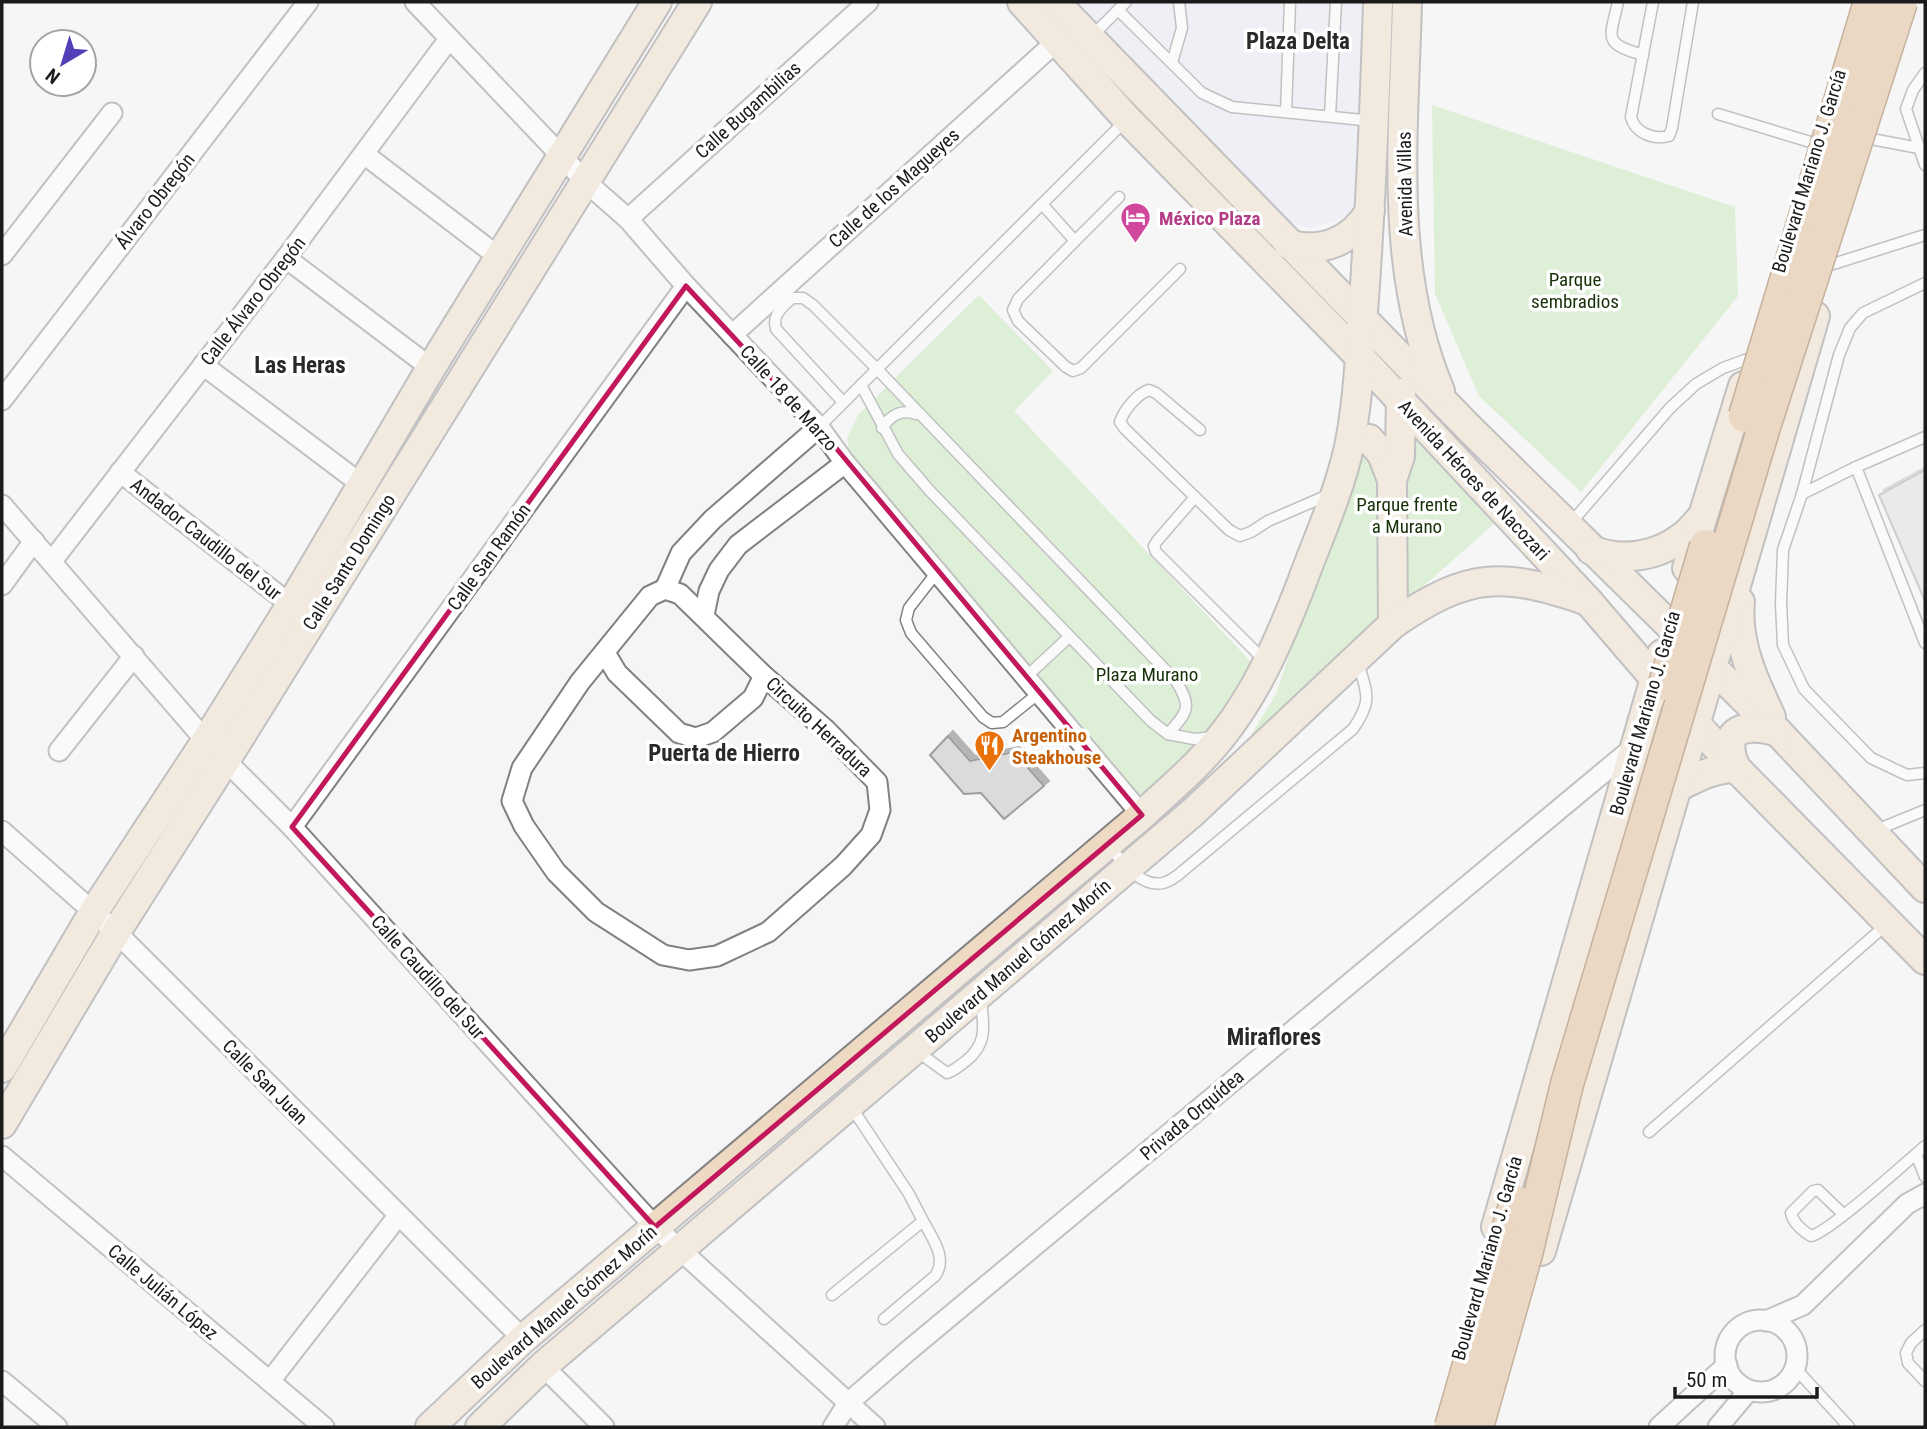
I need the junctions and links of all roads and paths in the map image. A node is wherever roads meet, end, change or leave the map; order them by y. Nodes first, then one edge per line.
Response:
1 (308, 2) edge
2 (415, 2) edge
3 (657, 2) edge
4 (697, 2) edge
5 (868, 2) edge
6 (1022, 2) edge
7 (1055, 2) edge
8 (1126, 2) edge
9 (1179, 2) edge
10 (1290, 2) edge
11 (1336, 2) edge
12 (1378, 2) edge
13 (1407, 2) edge
14 (1618, 2) edge
15 (1653, 2) edge
16 (1693, 2) edge
17 (1860, 2) edge
18 (1870, 2) edge
19 (1901, 2) edge
20 (1909, 2) edge
21 (1118, 10) junction
22 (1090, 38) junction
23 (449, 39) junction
24 (1057, 41) junction
25 (1643, 55) junction
26 (1172, 63) junction
27 (1925, 73) edge
28 (1286, 112) junction
29 (112, 113) dead end
30 (1718, 114) dead end
31 (1330, 115) junction
32 (1127, 119) junction
33 (1374, 121) junction
34 (1866, 138) junction
35 (1817, 144) junction
36 (1919, 148) junction
37 (364, 154) junction
38 (561, 154) junction
39 (1925, 165) edge
40 (586, 181) junction
41 (1119, 197) dead end
42 (1042, 204) junction
43 (1370, 211) junction
44 (628, 219) junction
45 (1402, 224) junction
46 (1925, 235) edge
47 (1075, 240) junction
48 (1288, 244) junction
49 (2, 255) edge
50 (286, 258) junction
51 (500, 258) junction
52 (1782, 259) junction
53 (1830, 265) junction
54 (1180, 269) dead end
55 (1925, 283) edge
56 (686, 286) junction
57 (1362, 319) junction
58 (732, 335) junction
59 (1359, 356) junction
60 (1753, 356) junction
61 (1401, 359) junction
62 (203, 365) junction
63 (431, 368) junction
64 (877, 369) junction
65 (861, 385) junction
66 (2, 400) edge
67 (1401, 401) junction
68 (843, 402) junction
69 (1445, 403) junction
70 (918, 414) junction
71 (819, 427) junction
72 (1468, 427) junction
73 (882, 428) junction
74 (1200, 430) dead end
75 (1413, 430) junction
76 (1925, 437) edge
77 (1359, 444) junction
78 (845, 463) junction
79 (1856, 467) junction
80 (120, 472) junction
81 (1392, 480) junction
82 (361, 484) junction
83 (1335, 491) junction
84 (1802, 494) junction
85 (1195, 497) junction
86 (2, 505) edge
87 (1702, 517) junction
88 (1567, 527) junction
89 (34, 541) junction
90 (1591, 550) junction
91 (1745, 560) junction
92 (52, 561) junction
93 (937, 572) junction
94 (2, 585) edge
95 (665, 589) junction
96 (1588, 601) junction
97 (291, 606) junction
98 (704, 615) junction
99 (1393, 624) junction
100 (1670, 627) junction
101 (1069, 637) junction
102 (1925, 643) edge
103 (605, 653) junction
104 (134, 656) junction
105 (1357, 658) junction
106 (1268, 664) junction
107 (1713, 668) junction
108 (764, 676) junction
109 (1026, 677) junction
110 (1655, 679) junction
111 (1039, 693) junction
112 (1696, 724) junction
113 (1778, 732) junction
114 (1168, 734) junction
115 (1222, 736) junction
116 (1635, 747) junction
117 (59, 751) dead end
118 (216, 751) junction
119 (1736, 768) junction
120 (1925, 774) edge
121 (1678, 787) junction
122 (1925, 810) edge
123 (1142, 815) junction
124 (292, 827) junction
125 (2, 831) edge
126 (1871, 832) junction
127 (1107, 844) junction
128 (1128, 867) junction
129 (1925, 888) edge
130 (93, 913) junction
131 (1889, 922) junction
132 (116, 932) junction
133 (1925, 960) edge
134 (1570, 968) junction
135 (1621, 980) junction
136 (981, 994) junction
137 (915, 1050) junction
138 (2, 1069) edge
139 (849, 1105) junction
140 (2, 1124) edge
141 (1648, 1132) dead end
142 (1925, 1146) edge
143 (1916, 1154) junction
144 (2, 1156) edge
145 (1925, 1177) edge
146 (1925, 1194) edge
147 (1843, 1214) junction
148 (398, 1216) junction
149 (923, 1221) junction
150 (655, 1227) junction
151 (679, 1249) junction
152 (832, 1295) dead end
153 (1803, 1305) junction
154 (884, 1319) dead end
155 (1766, 1321) junction
156 (1925, 1330) edge
157 (523, 1339) junction
158 (1796, 1345) junction
159 (1727, 1365) junction
160 (543, 1366) junction
161 (1795, 1368) junction
162 (2, 1381) edge
163 (270, 1381) junction
164 (1925, 1381) edge
165 (1749, 1390) junction
166 (848, 1403) junction
167 (57, 1427) edge
168 (324, 1427) edge
169 (430, 1427) edge
170 (480, 1427) edge
171 (604, 1427) edge
172 (833, 1427) edge
173 (875, 1427) edge
174 (1438, 1427) edge
175 (1451, 1427) edge
176 (1477, 1427) edge
177 (1489, 1427) edge
178 (1659, 1427) edge
179 (1718, 1427) edge
180 (1849, 1427) edge

1 - 66 street, Álvaro Obregón
2 - 23 street, Calle 18 de Marzo
3 - 38 main road, Calle Santo Domingo
4 - 40 main road, Calle Santo Domingo
5 - 44 street, Calle Bugambilias
6 - 24 main road, Avenida Héroes de Nacozari
7 - 22 main road, Avenida Héroes de Nacozari
8 - 21 lane
9 - 26 lane
10 - 28 lane
11 - 31 lane
12 - 33 main road, Avenida Villas
13 - 45 main road, Avenida Villas
14 - 25 lane
15 - 25 lane
16 - 25 lane
17 - 35 main road, Boulevard Mariano J. García
18 - 175 main road, bridge
19 - 176 main road, bridge
20 - 34 main road
21 - 22 lane
21 - 26 lane
22 - 48 main road, Avenida Héroes de Nacozari
23 - 37 street, Calle Álvaro Obregón
23 - 38 street, Calle 18 de Marzo
24 - 32 main road, Avenida Héroes de Nacozari
24 - 58 street, Calle de los Magueyes
26 - 28 lane
27 - 36 lane
28 - 31 lane
29 - 49 street
30 - 35 lane
31 - 33 lane
32 - 42 lane
32 - 59 main road, Avenida Héroes de Nacozari
33 - 43 main road, Avenida Villas
34 - 36 lane
34 - 53 main road
35 - 52 main road, Boulevard Mariano J. García
36 - 39 lane
37 - 50 street, Calle Álvaro Obregón
37 - 51 street
38 - 40 street, Calle 18 de Marzo
38 - 51 main road, Calle Santo Domingo
40 - 44 street, Calle 18 de Marzo
40 - 118 main road, Calle Santo Domingo
41 - 47 lane
42 - 47 lane
42 - 64 lane
43 - 48 main road
43 - 57 main road, Avenida Villas
44 - 56 street, Calle 18 de Marzo
45 - 61 main road
45 - 69 main road, Avenida Villas
46 - 53 lane
47 - 54 lane
48 - 57 main road, Avenida Héroes de Nacozari
50 - 62 street, Calle Álvaro Obregón
50 - 63 street
51 - 63 main road, Calle Santo Domingo
52 - 53 lane
52 - 60 main road, Boulevard Mariano J. García
53 - 91 main road
55 - 84 lane
56 - 58 street, Calle 18 de Marzo
56 - 124 street, Calle San Ramón
57 - 59 main road, Avenida Villas
57 - 61 main road, Avenida Héroes de Nacozari
58 - 71 street, Calle 18 de Marzo
59 - 67 main road, Avenida Héroes de Nacozari
59 - 77 main road, Boulevard Manuel Gómez Morín
60 - 87 main road, Boulevard Mariano J. García
60 - 88 lane
61 - 67 main road
61 - 69 main road, Avenida Héroes de Nacozari
62 - 80 street, Calle Álvaro Obregón
62 - 82 street
63 - 82 main road, Calle Santo Domingo
64 - 65 lane
64 - 68 lane
64 - 70 lane
65 - 68 lane
65 - 73 lane
67 - 75 main road, Avenida Héroes de Nacozari
68 - 71 lane
69 - 72 main road, Avenida Héroes de Nacozari
70 - 73 lane
70 - 114 lane
71 - 78 street, Calle 18 de Marzo
71 - 95 street, Circuito Herradura
72 - 75 main road
72 - 88 main road, Avenida Héroes de Nacozari
73 - 101 lane
74 - 85 lane
75 - 77 main road
75 - 81 main road
75 - 96 main road, Avenida Héroes de Nacozari
76 - 79 lane
77 - 81 main road
77 - 83 main road, Boulevard Manuel Gómez Morín
78 - 93 street, Calle 18 de Marzo
78 - 98 street
79 - 84 lane
79 - 102 lane
80 - 92 street, Calle Álvaro Obregón
80 - 97 street, Andador Caudillo del Sur
81 - 99 main road
82 - 97 main road, Calle Santo Domingo
83 - 85 lane
83 - 106 main road, Boulevard Manuel Gómez Morín
84 - 120 lane
85 - 106 lane
86 - 89 street, Calle Caudillo del Sur
87 - 90 main road
87 - 100 main road, Boulevard Mariano J. García
88 - 90 main road, Avenida Héroes de Nacozari
89 - 92 street, Calle Caudillo del Sur
89 - 94 street
90 - 100 main road, Avenida Héroes de Nacozari
91 - 107 main road
91 - 113 main road
92 - 104 street, Calle Caudillo del Sur
93 - 109 street, Calle 18 de Marzo
93 - 111 lane
95 - 98 street, Circuito Herradura
95 - 103 street, Circuito Herradura
96 - 99 main road, Boulevard Manuel Gómez Morín
96 - 110 main road, Avenida Héroes de Nacozari
97 - 118 main road, Calle Santo Domingo
98 - 108 street, Circuito Herradura
99 - 105 main road, Boulevard Manuel Gómez Morín
100 - 107 main road, Avenida Héroes de Nacozari
100 - 110 main road, Boulevard Mariano J. García
101 - 109 lane
101 - 114 lane
103 - 108 street
103 - 108 street, Circuito Herradura
104 - 117 street
104 - 118 street, Calle Caudillo del Sur
105 - 128 main road, Boulevard Manuel Gómez Morín
105 - 128 lane
106 - 115 main road, Boulevard Manuel Gómez Morín
107 - 112 main road
107 - 113 main road, Avenida Héroes de Nacozari
109 - 111 street, Calle 18 de Marzo
110 - 112 main road, Avenida Héroes de Nacozari
110 - 116 main road, Boulevard Mariano J. García
111 - 123 street, Calle 18 de Marzo
112 - 119 main road, Avenida Héroes de Nacozari
112 - 121 main road
113 - 119 main road
113 - 126 main road, Avenida Héroes de Nacozari
114 - 115 lane
115 - 123 main road, Boulevard Manuel Gómez Morín
116 - 134 main road, Boulevard Mariano J. García
116 - 166 street, Privada Orquídea
118 - 124 street, Calle Caudillo del Sur
118 - 130 main road, Calle Santo Domingo
118 - 132 main road, Calle Santo Domingo
119 - 121 main road
119 - 131 main road, Avenida Héroes de Nacozari
121 - 135 main road
122 - 126 lane
123 - 127 main road, Boulevard Manuel Gómez Morín
124 - 150 street, Calle Caudillo del Sur
125 - 130 street, Calle San Juan
126 - 129 main road, Avenida Héroes de Nacozari
127 - 128 lane
127 - 150 main road, Boulevard Manuel Gómez Morín
128 - 136 main road, Boulevard Manuel Gómez Morín
130 - 132 street, Calle San Juan
130 - 138 main road, Calle Santo Domingo
131 - 133 main road, Avenida Héroes de Nacozari
131 - 141 lane
132 - 140 main road, Calle Santo Domingo
132 - 148 street, Calle San Juan
134 - 135 main road
134 - 174 main road, Boulevard Mariano J. García
135 - 177 main road
136 - 137 main road, Boulevard Manuel Gómez Morín
136 - 137 lane
137 - 139 main road, Boulevard Manuel Gómez Morín
139 - 149 lane
139 - 151 main road, Boulevard Manuel Gómez Morín
142 - 143 lane
143 - 145 lane
143 - 147 lane
144 - 163 street, Calle Julián López
146 - 153 street
147 - 147 lane
148 - 157 street, Calle San Juan
148 - 163 street
149 - 152 lane
149 - 154 lane
150 - 151 street, Calle Caudillo del Sur
150 - 157 main road, Boulevard Manuel Gómez Morín
151 - 160 main road, Boulevard Manuel Gómez Morín
151 - 166 street, Calle Caudillo del Sur
153 - 155 street
153 - 158 street
155 - 158 street
155 - 159 street
156 - 164 lane
157 - 169 main road, Boulevard Manuel Gómez Morín
158 - 161 street
159 - 165 street
159 - 178 street
160 - 170 main road, Boulevard Manuel Gómez Morín
160 - 171 street
161 - 165 street
161 - 180 lane
162 - 167 street
163 - 168 street, Calle Julián López
165 - 179 street
166 - 172 street, Privada Orquídea
166 - 173 street, Calle Caudillo del Sur

